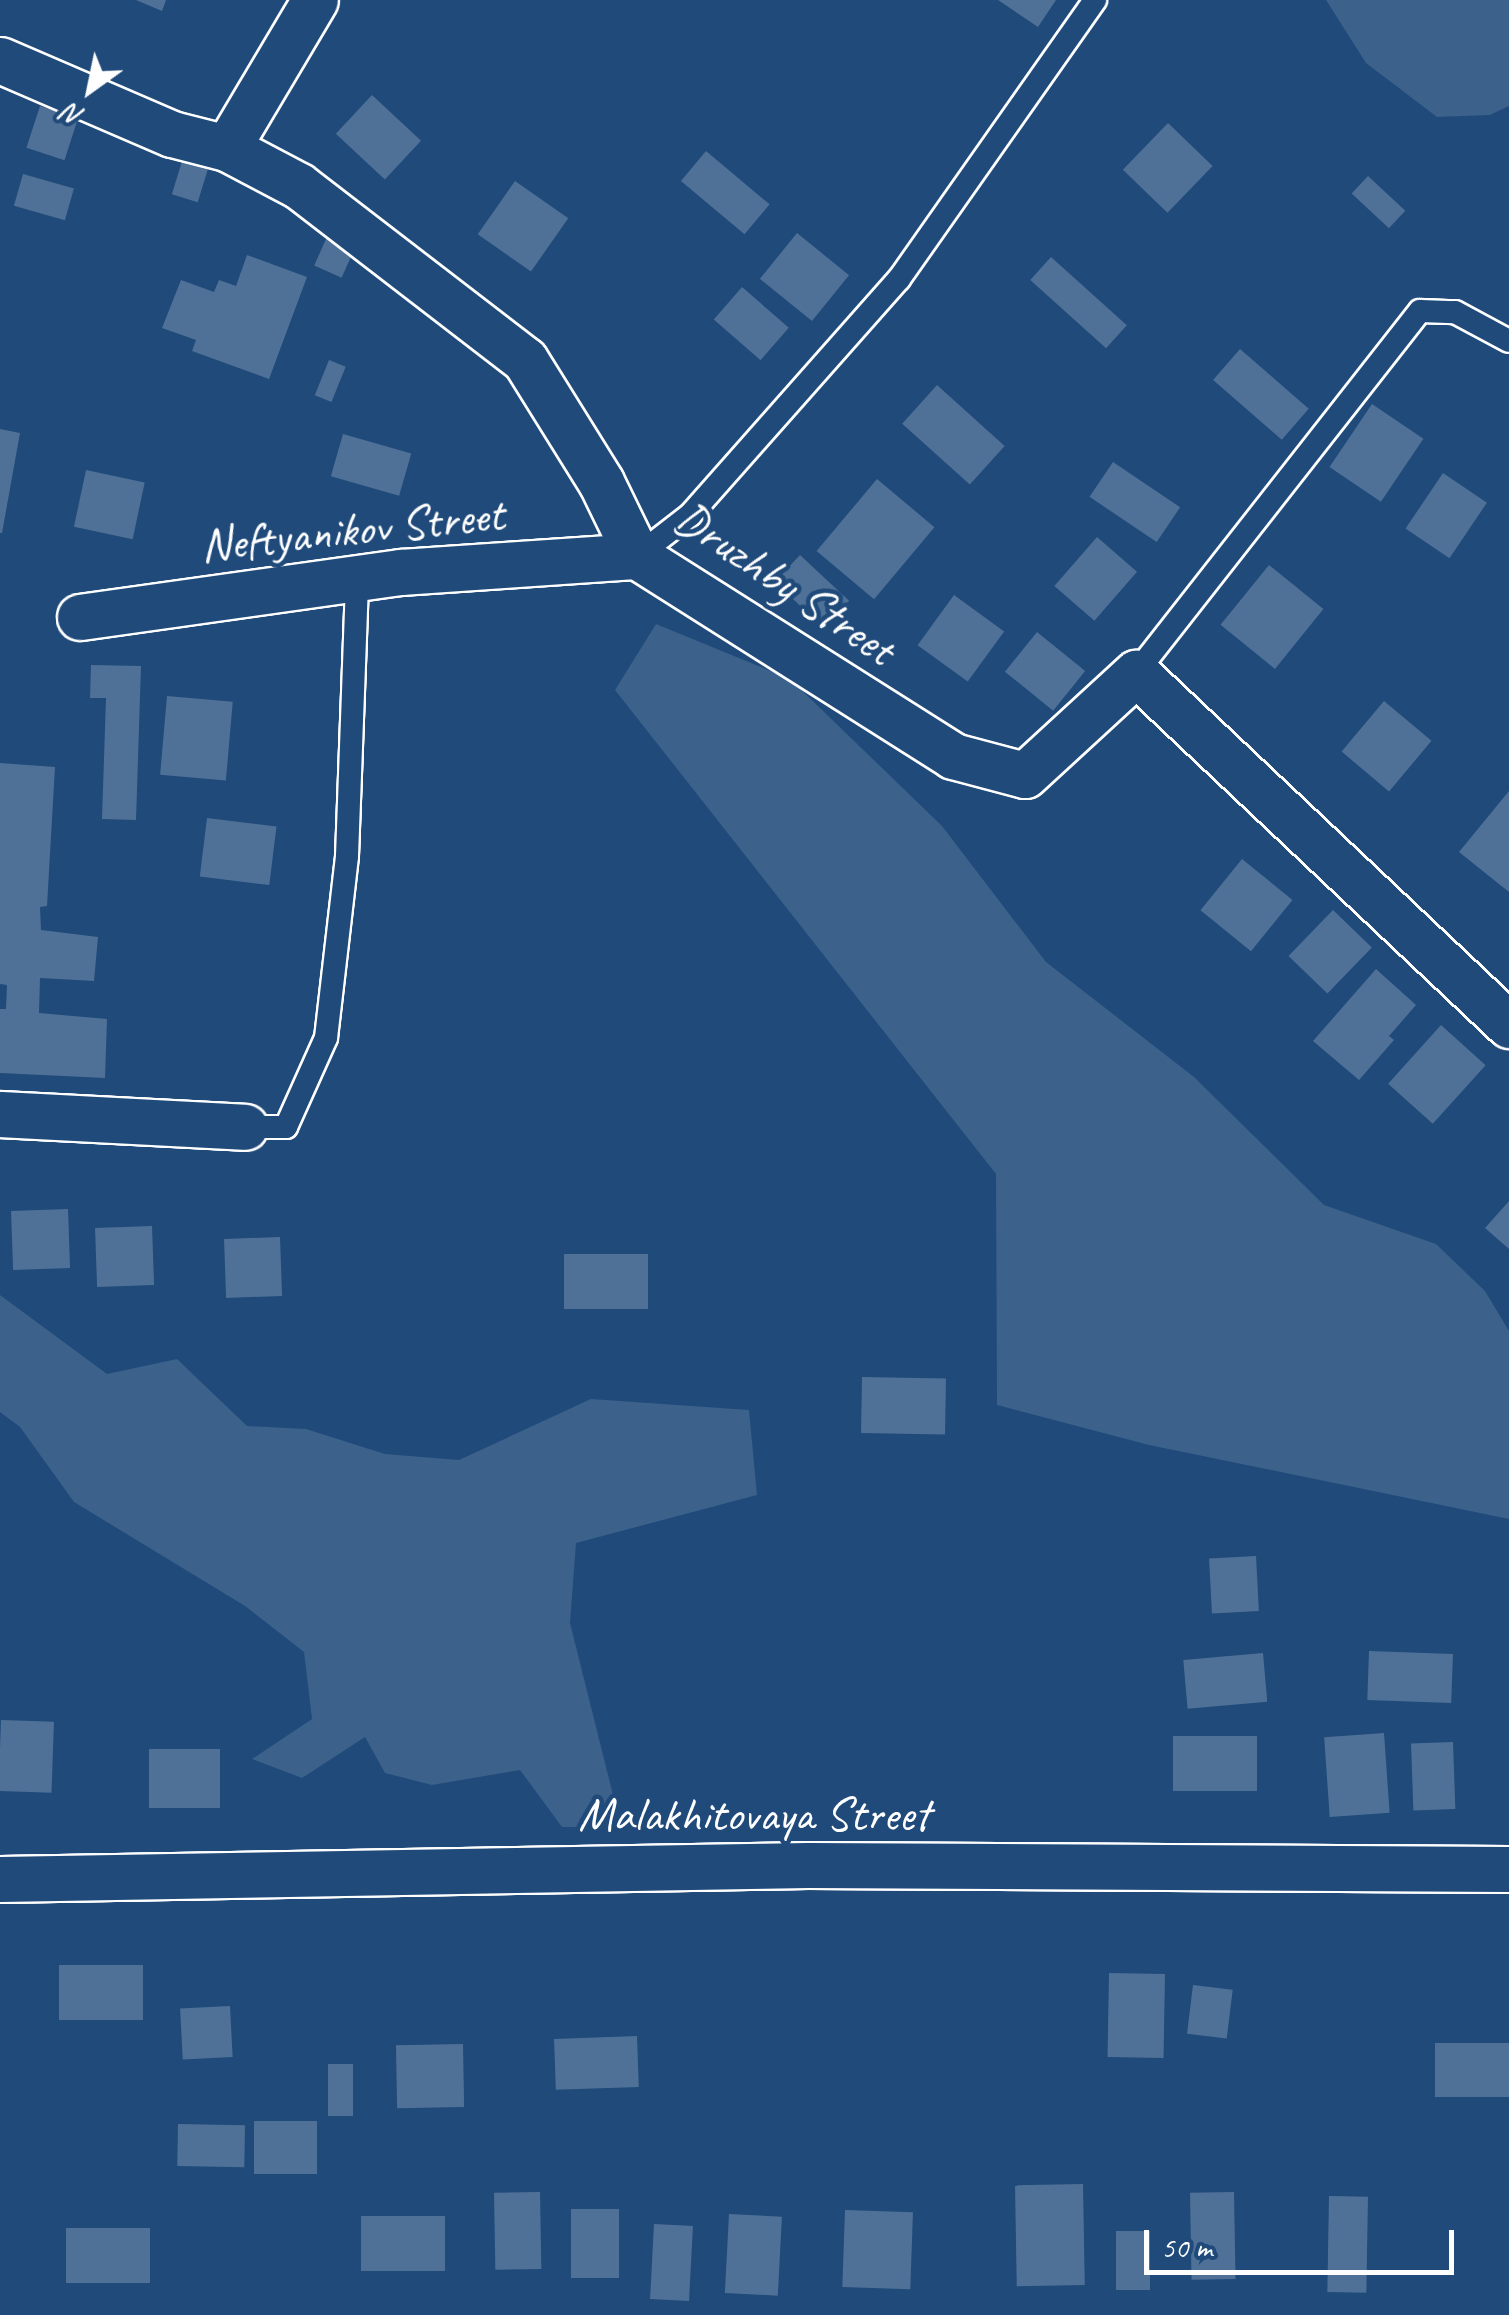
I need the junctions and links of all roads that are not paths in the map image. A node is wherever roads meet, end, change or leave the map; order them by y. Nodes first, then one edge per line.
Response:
1 (315, 0) edge
2 (1094, 0) edge
3 (0, 60) edge
4 (227, 148) junction
5 (1509, 341) edge
6 (637, 556) junction
7 (357, 578) junction
8 (80, 617) dead end
9 (1136, 674) junction
10 (1509, 1025) edge
11 (0, 1114) edge
12 (245, 1127) joint
13 (1509, 1869) edge
14 (0, 1879) edge

1 - 4 street
2 - 6 lane
3 - 4 street, Druzhby Street
4 - 6 street, Druzhby Street
5 - 9 lane
6 - 7 street, Neftyanikov Street
6 - 9 street, Druzhby Street
7 - 8 street, Neftyanikov Street
7 - 12 lane
9 - 10 street
11 - 12 street
13 - 14 street, Malakhitovaya Street

